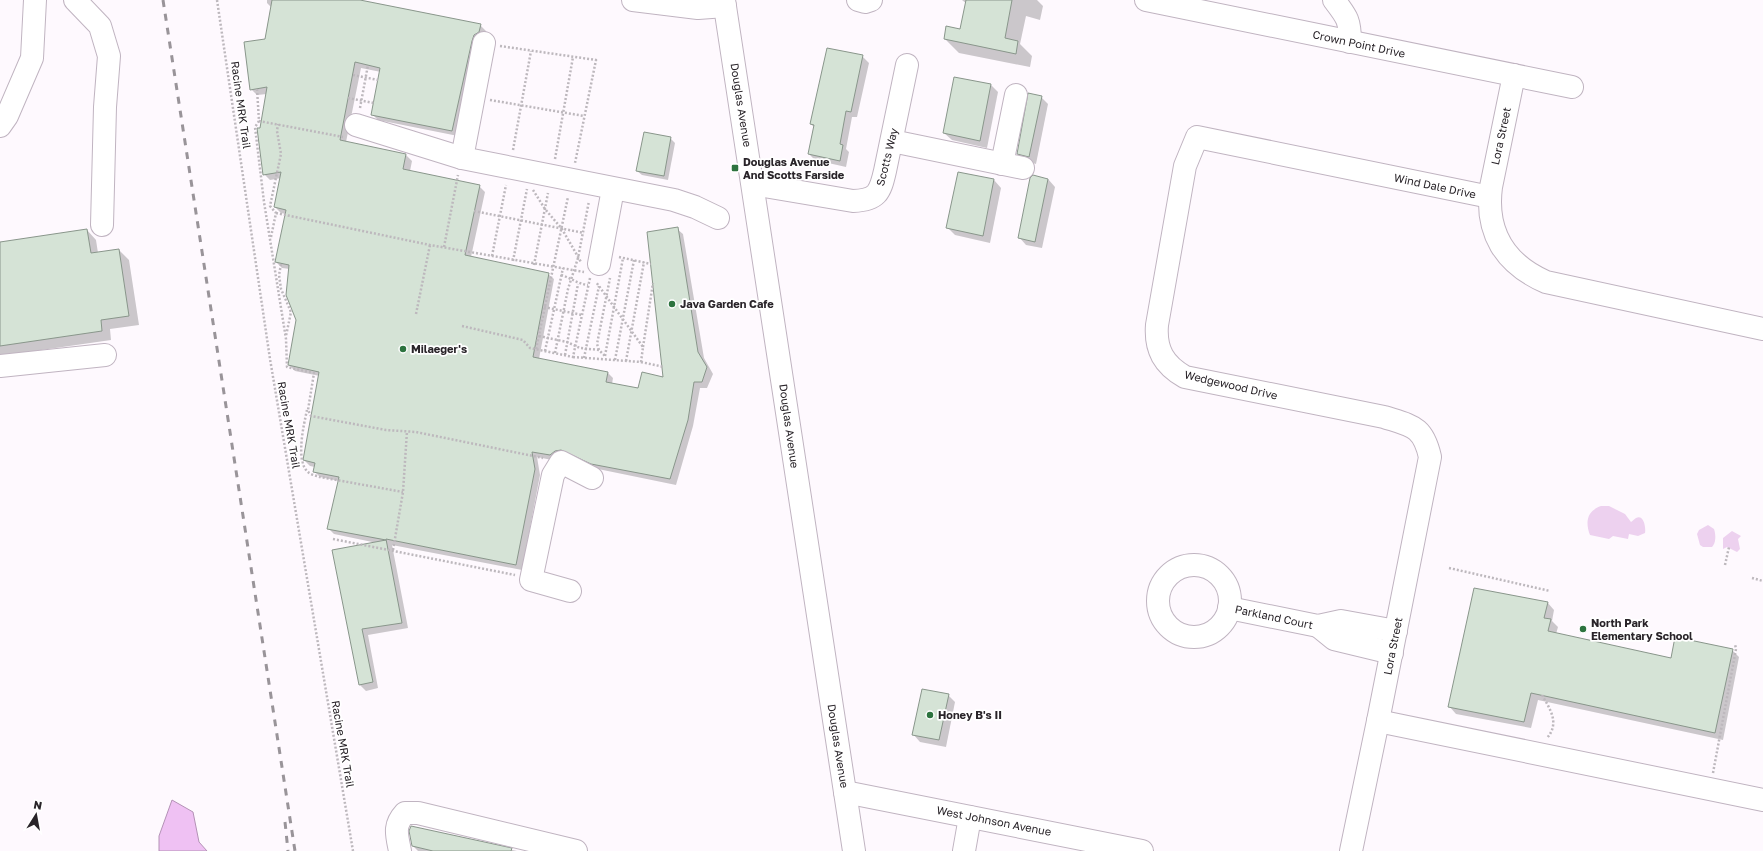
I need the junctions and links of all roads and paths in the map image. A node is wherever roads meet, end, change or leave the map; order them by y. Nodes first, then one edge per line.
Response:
1 (35, 0) edge
2 (75, 0) edge
3 (217, 0) edge
4 (633, 0) edge
5 (1151, 0) edge
6 (1334, 0) edge
7 (725, 3) edge
8 (1350, 42) junction
9 (484, 43) dead end
10 (368, 65) dead end
11 (907, 65) dead end
12 (353, 75) dead end
13 (1514, 75) junction
14 (366, 77) junction
15 (378, 80) dead end
16 (1572, 87) dead end
17 (257, 89) dead end
18 (1016, 95) dead end
19 (474, 97) junction
20 (348, 98) dead end
21 (361, 101) junction
22 (374, 103) dead end
23 (584, 116) dead end
24 (259, 121) junction
25 (278, 124) junction
26 (356, 125) junction
27 (0, 126) edge
28 (1197, 137) joint
29 (892, 141) junction
30 (462, 158) junction
31 (525, 176) junction
32 (753, 184) junction
33 (603, 187) junction
34 (1490, 197) junction
35 (474, 211) dead end
36 (276, 214) junction
37 (718, 218) dead end
38 (521, 221) junction
39 (102, 225) dead end
40 (562, 229) junction
41 (583, 233) junction
42 (271, 240) junction
43 (430, 245) junction
44 (444, 247) junction
45 (578, 258) junction
46 (623, 258) junction
47 (634, 260) junction
48 (513, 261) junction
49 (644, 262) junction
50 (281, 264) dead end
51 (651, 264) dead end
52 (600, 265) junction
53 (563, 268) junction
54 (574, 271) junction
55 (561, 275) junction
56 (572, 279) junction
57 (652, 283) dead end
58 (578, 284) junction
59 (588, 285) junction
60 (281, 289) junction
61 (286, 290) dead end
62 (607, 296) junction
63 (544, 307) dead end
64 (614, 307) junction
65 (554, 309) junction
66 (564, 311) junction
67 (573, 313) junction
68 (416, 314) dead end
69 (582, 315) junction
70 (622, 319) junction
71 (462, 326) dead end
72 (1763, 329) edge
73 (631, 331) junction
74 (539, 336) dead end
75 (548, 338) junction
76 (286, 339) junction
77 (557, 340) junction
78 (567, 342) junction
79 (575, 346) junction
80 (643, 347) junction
81 (586, 348) junction
82 (598, 350) junction
83 (545, 351) junction
84 (555, 353) junction
85 (105, 355) dead end
86 (565, 355) junction
87 (605, 356) junction
88 (573, 357) junction
89 (584, 358) junction
90 (609, 360) junction
91 (615, 360) junction
92 (626, 361) junction
93 (641, 362) junction
94 (0, 366) edge
95 (664, 367) dead end
96 (308, 410) junction
97 (407, 431) junction
98 (1426, 442) joint
99 (561, 462) junction
100 (592, 478) dead end
101 (403, 492) junction
102 (333, 539) dead end
103 (1729, 547) dead end
104 (393, 550) junction
105 (1725, 565) dead end
106 (1449, 568) dead end
107 (1752, 578) dead end
108 (531, 580) junction
109 (1763, 581) edge
110 (570, 591) dead end
111 (1550, 591) dead end
112 (1229, 608) dead end
113 (1318, 626) junction
114 (1396, 631) junction
115 (1735, 644) dead end
116 (1392, 653) junction
117 (1542, 695) dead end
118 (1378, 721) junction
119 (1531, 752) junction
120 (1710, 789) junction
121 (845, 792) junction
122 (1763, 800) edge
123 (970, 817) junction
124 (353, 851) edge
125 (400, 851) edge
126 (576, 851) edge
127 (854, 851) edge
128 (964, 851) edge
129 (1142, 851) edge
130 (1351, 851) edge

1 - 27 street
2 - 39 street
3 - 124 path, Racine MRK Trail
4 - 7 street
5 - 8 street, Crown Point Drive
6 - 8 street
7 - 32 street, Douglas Avenue
8 - 13 street, Crown Point Drive
9 - 19 street
10 - 14 path
11 - 29 street, Scotts Way
12 - 14 path
13 - 16 street, Crown Point Drive
13 - 34 street, Lora Street
14 - 15 path
14 - 21 path
17 - 24 path
18 - 29 street
19 - 23 path
19 - 30 street
20 - 21 path
21 - 22 path
21 - 26 path
24 - 25 path
24 - 42 path
25 - 26 path
25 - 36 path
26 - 30 street
28 - 34 street, Wind Dale Drive
28 - 98 street, Wedgewood Drive
29 - 32 street, Scotts Way
30 - 31 street
30 - 44 path
31 - 33 street
31 - 38 path
31 - 40 path
32 - 121 street, Douglas Avenue
33 - 37 street
33 - 41 path
33 - 52 street
34 - 72 street, Wind Dale Drive
35 - 38 path
36 - 42 path
36 - 43 path
38 - 40 path
38 - 48 path
40 - 41 path
40 - 45 path
41 - 45 path
41 - 52 path
42 - 76 path
43 - 44 path
43 - 68 path
44 - 48 path
45 - 52 path
45 - 54 path
46 - 47 path
46 - 52 path
46 - 64 path
47 - 49 path
47 - 70 path
48 - 53 path
49 - 51 path
49 - 73 path
50 - 60 path
52 - 54 path
52 - 59 path
52 - 62 path
52 - 62 path
52 - 81 path
53 - 54 path
53 - 55 path
54 - 56 path
55 - 56 path
55 - 65 path
56 - 58 path
56 - 66 path
57 - 80 path
58 - 59 path
58 - 67 path
59 - 69 path
60 - 61 path
60 - 76 path
62 - 64 path
62 - 82 path
63 - 65 path
64 - 70 path
64 - 87 path
65 - 66 path
65 - 75 path
66 - 67 path
66 - 77 path
67 - 69 path
67 - 78 path
69 - 79 path
70 - 73 path
70 - 91 path
71 - 83 path
73 - 80 path
73 - 92 path
74 - 75 path
75 - 77 path
75 - 83 path
76 - 96 path
77 - 78 path
77 - 84 path
78 - 79 path
78 - 86 path
79 - 81 path
79 - 88 path
80 - 93 path
81 - 82 path
81 - 89 path
82 - 87 path
83 - 84 path
84 - 86 path
85 - 94 street
86 - 88 path
87 - 90 path
88 - 89 path
89 - 90 path
90 - 91 path
91 - 92 path
92 - 93 path
93 - 95 path
96 - 97 path
96 - 101 path
97 - 99 path
97 - 101 path
98 - 114 street, Lora Street
99 - 100 street
99 - 108 street
101 - 104 path
102 - 104 path
103 - 105 path
104 - 108 path
106 - 111 path
107 - 109 path
108 - 110 street
112 - 113 street, Parkland Court
113 - 114 street, Parkland Court
113 - 116 street, Parkland Court
114 - 116 street, Lora Street
115 - 120 path
116 - 118 street, Lora Street
117 - 119 path
118 - 119 street
118 - 130 street, Lora Street
119 - 120 street
120 - 122 street
121 - 123 street, West Johnson Avenue
121 - 127 street, Douglas Avenue
123 - 128 street
123 - 129 street, West Johnson Avenue
125 - 126 street

